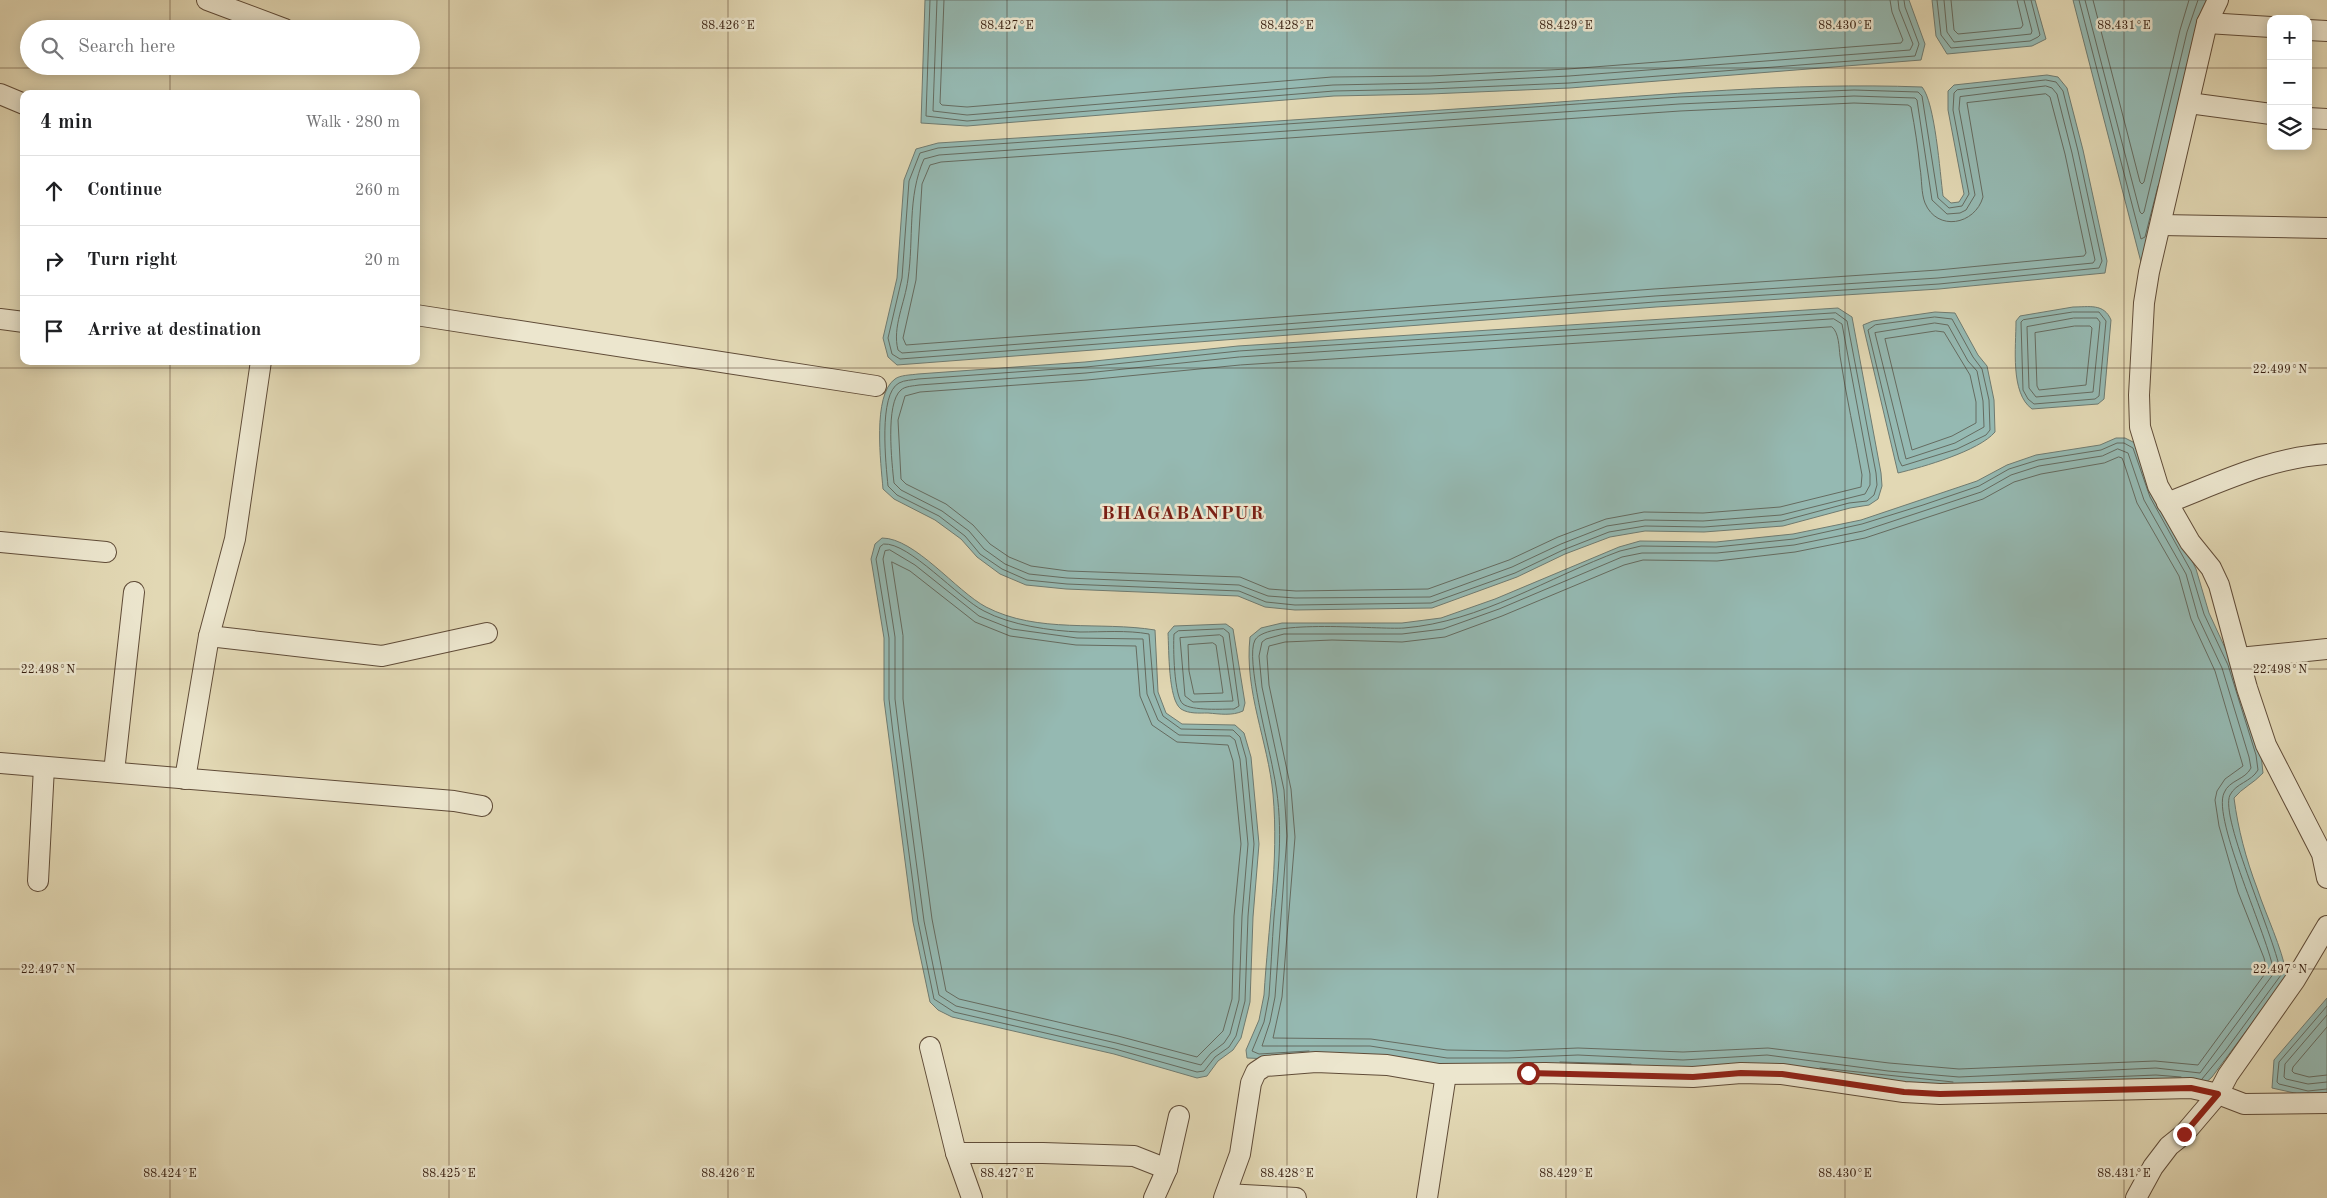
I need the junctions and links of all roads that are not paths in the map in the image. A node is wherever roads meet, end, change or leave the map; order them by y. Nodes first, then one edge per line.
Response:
1 (207, 0) edge
2 (2218, 0) edge
3 (261, 20) edge
4 (2207, 23) junction
5 (2267, 27) edge
6 (2312, 30) edge
7 (2327, 31) edge
8 (0, 94) edge
9 (20, 102) edge
10 (2188, 104) junction
11 (2267, 114) edge
12 (2312, 118) edge
13 (2327, 119) edge
14 (2162, 225) junction
15 (2327, 228) edge
16 (420, 317) edge
17 (0, 319) edge
18 (20, 322) edge
19 (260, 365) edge
20 (876, 386) dead end
21 (2327, 454) edge
22 (2167, 503) junction
23 (0, 542) edge
24 (106, 552) dead end
25 (134, 592) dead end
26 (487, 632) dead end
27 (209, 636) junction
28 (2327, 649) edge
29 (2238, 658) junction
30 (0, 763) edge
31 (44, 766) junction
32 (114, 772) junction
33 (185, 779) junction
34 (482, 806) dead end
35 (2326, 872) edge
36 (38, 881) dead end
37 (2327, 926) edge
38 (930, 1047) dead end
39 (1446, 1074) junction
40 (2218, 1094) junction
41 (2327, 1103) edge
42 (1179, 1116) dead end
43 (956, 1154) junction
44 (1166, 1169) junction
45 (1225, 1196) edge
46 (972, 1198) edge
47 (1154, 1198) edge
48 (1296, 1198) edge
49 (1428, 1198) edge
50 (2136, 1198) edge

1 - 3 street
2 - 4 street
4 - 5 street
4 - 10 street
6 - 7 street
8 - 9 street
10 - 11 street
10 - 14 street
12 - 13 street
14 - 15 street
14 - 22 street
16 - 20 street
17 - 18 street
19 - 27 street
21 - 22 street
22 - 29 street
23 - 24 street
25 - 32 street
26 - 27 street
27 - 33 street
28 - 29 street
29 - 35 street
30 - 31 street
31 - 32 street
31 - 36 street
32 - 33 street
33 - 34 street
37 - 40 street
38 - 43 street
39 - 40 street
39 - 45 street
39 - 49 street
40 - 41 street
40 - 50 street
42 - 44 street
43 - 44 street
43 - 46 street
44 - 47 street
45 - 48 street

